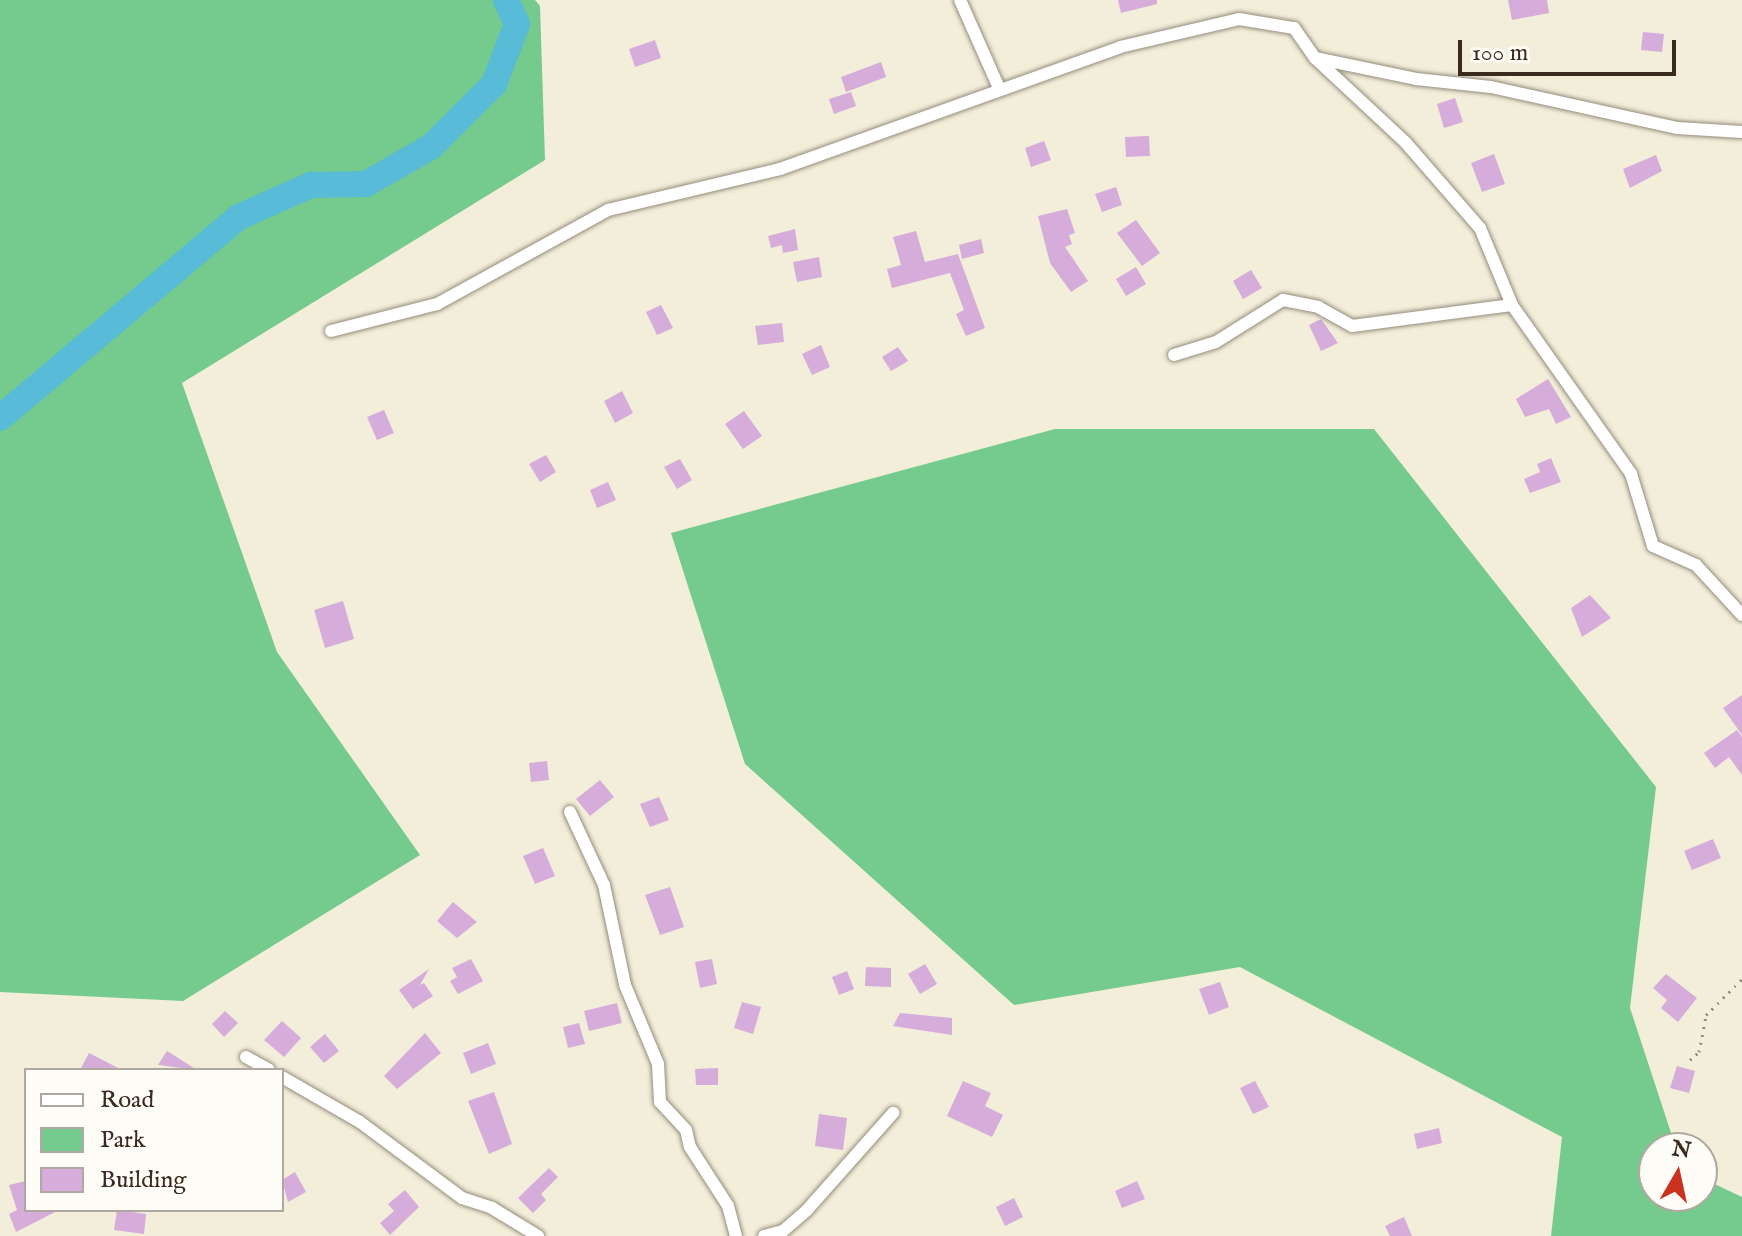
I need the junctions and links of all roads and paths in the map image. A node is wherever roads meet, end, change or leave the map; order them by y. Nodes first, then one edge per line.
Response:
1 (960, 0) edge
2 (1315, 58) junction
3 (999, 88) junction
4 (1742, 132) edge
5 (1512, 305) junction
6 (331, 331) dead end
7 (1174, 355) dead end
8 (1742, 615) edge
9 (570, 812) dead end
10 (1742, 979) edge
11 (246, 1057) dead end
12 (1690, 1060) dead end
13 (265, 1068) edge
14 (284, 1078) edge
15 (893, 1113) dead end
16 (538, 1236) edge
17 (736, 1236) edge
18 (764, 1236) edge

1 - 3 street
2 - 3 street
2 - 4 street
2 - 5 street
3 - 6 street
5 - 7 street
5 - 8 street
9 - 17 street
10 - 12 path
11 - 13 street
14 - 16 street
15 - 18 street

